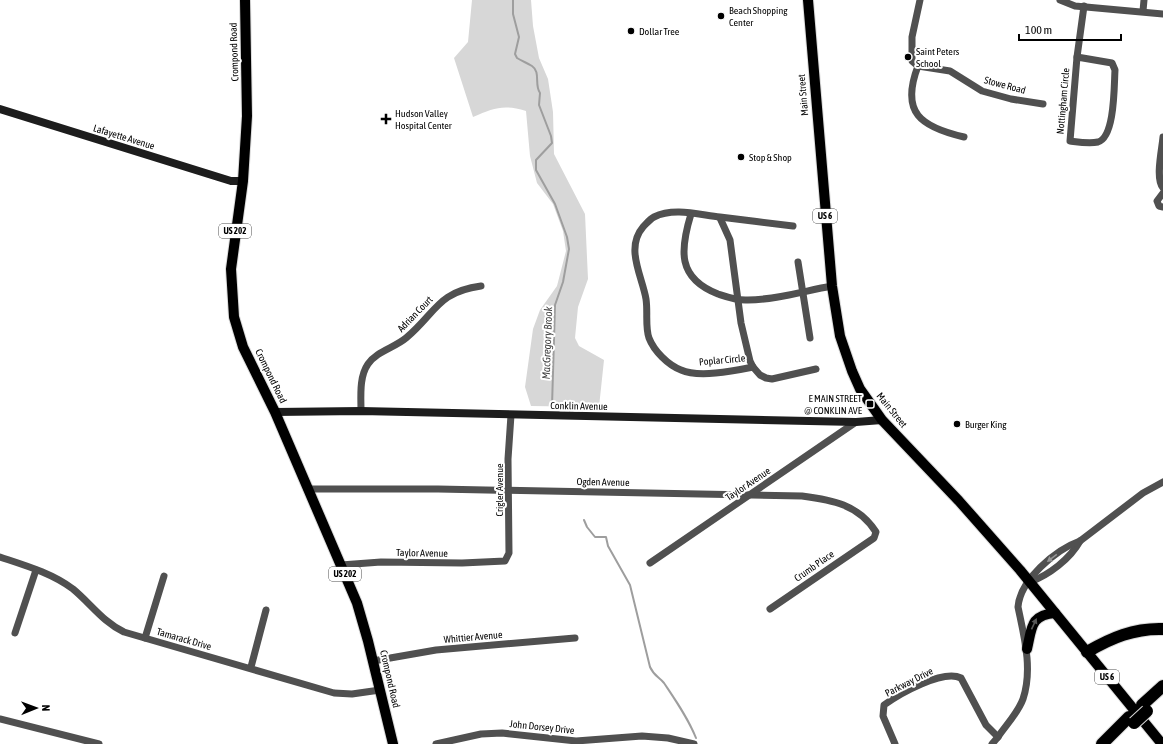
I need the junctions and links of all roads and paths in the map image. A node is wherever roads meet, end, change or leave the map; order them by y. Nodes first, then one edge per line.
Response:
1 (245, 0) edge
2 (808, 0) edge
3 (920, 0) edge
4 (1060, 0) edge
5 (1144, 0) edge
6 (1084, 6) junction
7 (1142, 11) junction
8 (1163, 14) edge
9 (1077, 57) junction
10 (918, 66) junction
11 (1043, 104) dead end
12 (0, 109) edge
13 (964, 137) dead end
14 (1163, 137) edge
15 (243, 181) junction
16 (1163, 188) edge
17 (1163, 193) edge
18 (1163, 208) edge
19 (691, 214) junction
20 (720, 218) junction
21 (793, 226) dead end
22 (798, 262) dead end
23 (481, 286) dead end
24 (832, 286) junction
25 (801, 292) junction
26 (739, 299) junction
27 (810, 338) dead end
28 (753, 367) junction
29 (816, 369) dead end
30 (361, 411) junction
31 (275, 412) junction
32 (511, 415) junction
33 (882, 420) junction
34 (856, 422) junction
35 (1163, 482) edge
36 (307, 489) junction
37 (509, 491) junction
38 (750, 494) junction
39 (870, 541) joint
40 (0, 557) edge
41 (502, 562) joint
42 (650, 563) dead end
43 (341, 565) junction
44 (36, 570) junction
45 (164, 576) dead end
46 (1030, 582) junction
47 (770, 608) dead end
48 (266, 610) dead end
49 (1055, 613) junction
50 (1163, 629) edge
51 (15, 633) dead end
52 (145, 638) junction
53 (576, 638) dead end
54 (1027, 649) junction
55 (1087, 652) junction
56 (374, 661) junction
57 (251, 667) junction
58 (1163, 686) edge
59 (380, 690) junction
60 (1163, 696) edge
61 (1144, 708) junction
62 (0, 719) edge
63 (1131, 720) junction
64 (998, 737) junction
65 (576, 742) edge
66 (99, 744) edge
67 (392, 744) edge
68 (436, 744) edge
69 (694, 744) edge
70 (895, 744) edge
71 (992, 744) edge
72 (1102, 744) edge
73 (1113, 744) edge
74 (1162, 744) edge

1 - 15 main road, Crompond Road / US 202
2 - 24 main road, Main Street / US 6
3 - 10 street
4 - 6 street
5 - 7 street
6 - 7 street
6 - 9 street, Nottingham Circle
7 - 8 street
9 - 9 street, Nottingham Circle
10 - 11 street, Stowe Road
10 - 13 street
12 - 15 street, Lafayette Avenue
14 - 16 street
15 - 31 main road, Crompond Road / US 202
17 - 18 street
19 - 20 street, Poplar Circle
19 - 26 street
19 - 28 street, Poplar Circle
20 - 21 street, Poplar Circle
20 - 26 street, Poplar Circle
22 - 25 street
23 - 30 street, Adrian Court
24 - 25 street
24 - 33 main road, Main Street / US 6
25 - 26 street
25 - 27 street
26 - 28 street, Poplar Circle
28 - 29 street
30 - 31 street, Conklin Avenue
30 - 32 street, Conklin Avenue
31 - 36 main road, Crompond Road / US 202
32 - 34 street, Conklin Avenue
32 - 37 street, Crigler Avenue
33 - 34 street, Conklin Avenue
33 - 46 main road, Main Street / US 6
34 - 38 street, Taylor Avenue
35 - 46 street
36 - 37 street, Ogden Avenue
36 - 43 main road, Crompond Road / US 202
37 - 38 street, Ogden Avenue
37 - 41 street, Crigler Avenue
38 - 39 street, Ogden Avenue
38 - 42 street, Taylor Avenue
39 - 47 street, Crumb Place
40 - 44 street, Tamarack Drive
41 - 43 street, Taylor Avenue
43 - 56 main road, Crompond Road / US 202
44 - 51 street
44 - 52 street, Tamarack Drive
45 - 52 street
46 - 49 main road, Main Street / US 6
46 - 54 street
48 - 57 street
54 -> 49 main road
49 - 55 main road, Main Street / US 6
50 - 55 highway
52 - 57 street, Tamarack Drive
53 - 56 street, Whittier Avenue
54 - 64 street
55 - 74 main road, Main Street / US 6
56 - 59 main road, Crompond Road / US 202
57 - 59 street, Tamarack Drive
58 - 61 highway
59 - 67 main road, Crompond Road / US 202
60 - 61 highway
61 - 63 highway, bridge
62 - 66 street
63 - 72 highway
63 - 73 highway
64 - 70 street, Parkway Drive
64 - 71 street
65 - 68 street, John Dorsey Drive
65 - 69 street, John Dorsey Drive

